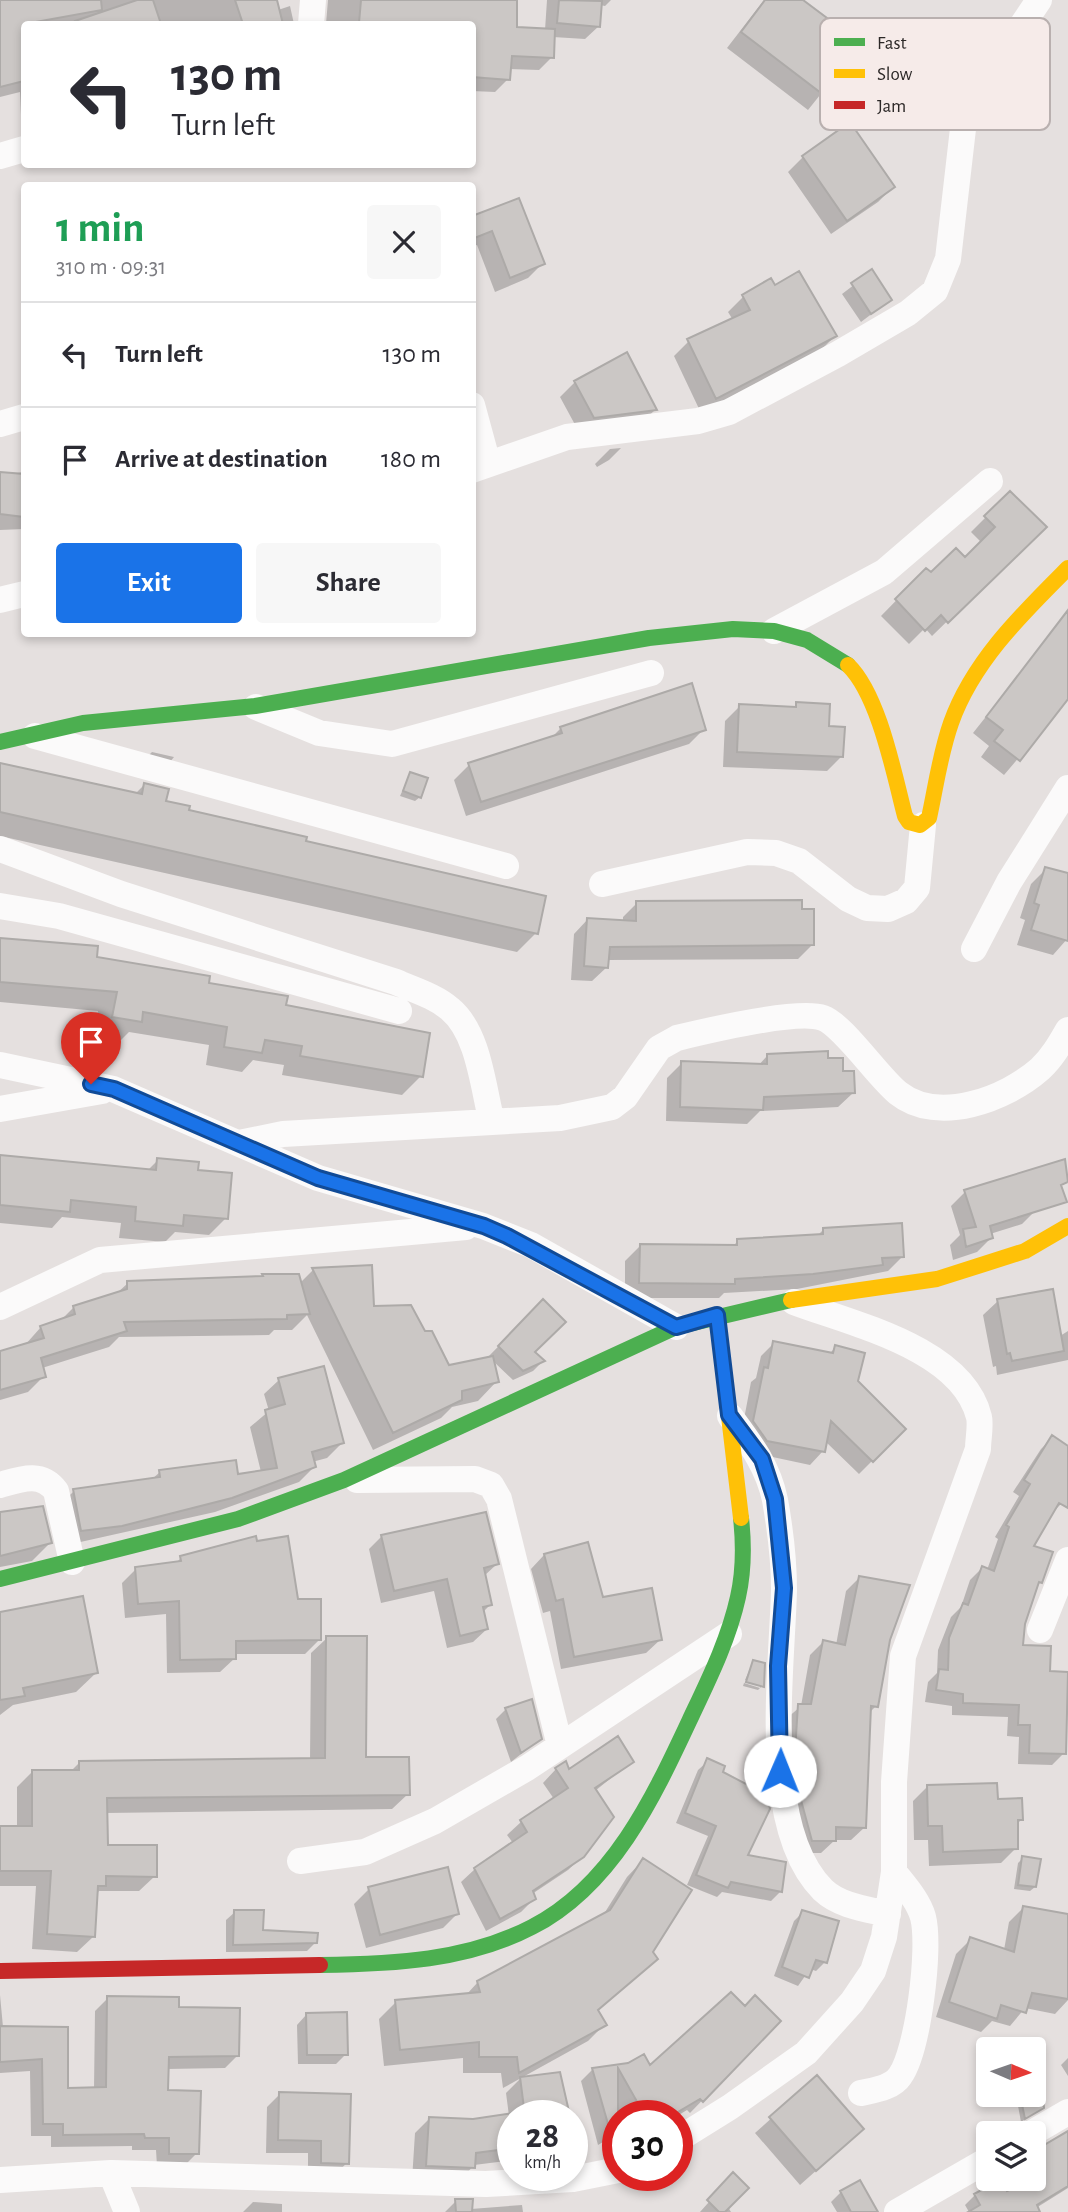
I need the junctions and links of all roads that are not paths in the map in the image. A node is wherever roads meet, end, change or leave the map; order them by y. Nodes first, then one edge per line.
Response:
1 (313, 0) edge
2 (1039, 0) edge
3 (1027, 18) edge
4 (311, 21) edge
5 (963, 130) edge
6 (21, 150) edge
7 (0, 156) edge
8 (21, 418) edge
9 (0, 424) edge
10 (476, 436) edge
11 (480, 467) edge
12 (990, 481) dead end
13 (1068, 568) edge
14 (21, 595) edge
15 (0, 600) edge
16 (774, 631) junction
17 (651, 673) dead end
18 (255, 706) junction
19 (26, 734) junction
20 (0, 742) edge
21 (1068, 788) edge
22 (923, 825) junction
23 (0, 849) edge
24 (506, 866) dead end
25 (603, 884) dead end
26 (0, 906) edge
27 (974, 949) dead end
28 (399, 1011) dead end
29 (1068, 1030) edge
30 (0, 1065) edge
31 (114, 1089) junction
32 (0, 1110) edge
33 (492, 1122) junction
34 (239, 1143) junction
35 (484, 1226) junction
36 (1068, 1226) edge
37 (788, 1300) junction
38 (0, 1307) edge
39 (717, 1315) junction
40 (676, 1327) junction
41 (729, 1415) junction
42 (344, 1480) junction
43 (0, 1485) edge
44 (1068, 1560) edge
45 (72, 1562) junction
46 (0, 1579) edge
47 (1040, 1630) dead end
48 (730, 1633) junction
49 (560, 1746) junction
50 (300, 1861) dead end
51 (894, 1872) junction
52 (888, 1914) junction
53 (0, 1971) edge
54 (861, 2093) dead end
55 (1068, 2112) edge
56 (1046, 2125) edge
57 (693, 2130) edge
58 (976, 2166) edge
59 (110, 2173) junction
60 (602, 2173) edge
61 (0, 2180) edge
62 (127, 2212) edge
63 (897, 2212) edge

1 - 4 street
2 - 3 street
5 - 11 street
6 - 7 street
8 - 9 street
10 - 11 street
12 - 16 street
13 - 22 street
14 - 15 street
16 - 18 street
16 - 22 street
17 - 18 street
18 - 19 street
19 - 20 street
19 - 24 street
21 - 27 street
22 - 25 street
23 - 33 street
26 - 28 street
29 - 33 street
30 - 31 street
31 - 32 street
31 - 34 street
33 - 34 street
34 - 35 street
35 - 38 street
35 - 40 street
36 - 37 street
37 - 39 street
37 - 51 street
39 - 40 street
39 - 41 street
40 - 42 street
41 - 48 street
41 - 52 street
42 - 45 street
42 - 49 street
43 - 45 street
44 - 47 street
45 - 46 street
48 - 49 street
48 - 53 street
49 - 50 street
51 - 52 street
51 - 54 street
52 - 57 street
55 - 56 street
58 - 63 street
59 - 60 street
59 - 61 street
59 - 62 street

